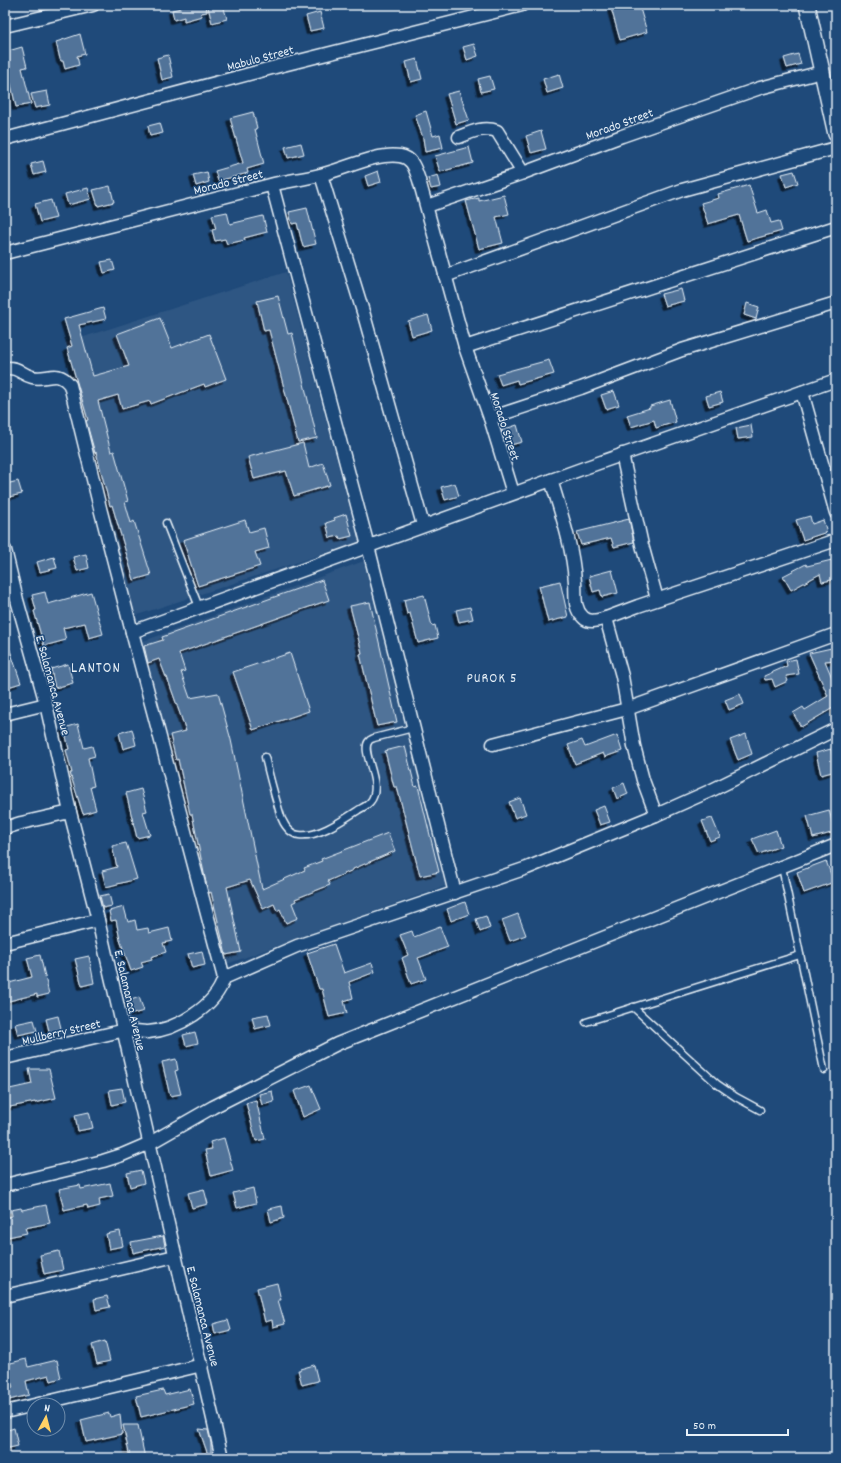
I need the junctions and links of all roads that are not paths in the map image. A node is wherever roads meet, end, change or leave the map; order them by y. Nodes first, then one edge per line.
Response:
1 (93, 5) edge
2 (522, 5) edge
3 (807, 5) edge
4 (5, 26) edge
5 (822, 72) junction
6 (836, 134) edge
7 (459, 137) dead end
8 (5, 139) edge
9 (836, 148) edge
10 (523, 173) junction
11 (321, 175) junction
12 (272, 185) junction
13 (427, 206) junction
14 (836, 227) edge
15 (5, 253) edge
16 (446, 276) junction
17 (836, 303) edge
18 (465, 347) junction
19 (5, 368) edge
20 (836, 380) edge
21 (802, 392) junction
22 (490, 418) junction
23 (622, 454) junction
24 (551, 480) junction
25 (513, 493) junction
26 (836, 514) edge
27 (166, 523) dead end
28 (423, 525) junction
29 (836, 540) edge
30 (368, 546) junction
31 (5, 550) edge
32 (657, 599) junction
33 (11, 601) edge
34 (199, 607) junction
35 (606, 618) junction
36 (132, 632) junction
37 (836, 634) edge
38 (46, 704) junction
39 (627, 709) junction
40 (5, 714) edge
41 (413, 728) junction
42 (836, 729) edge
43 (493, 744) dead end
44 (265, 757) dead end
45 (70, 812) junction
46 (656, 815) junction
47 (5, 828) edge
48 (836, 846) edge
49 (782, 867) junction
50 (455, 893) junction
51 (98, 920) junction
52 (5, 943) edge
53 (800, 955) junction
54 (224, 978) junction
55 (633, 1007) junction
56 (586, 1022) dead end
57 (124, 1031) junction
58 (5, 1058) edge
59 (824, 1070) dead end
60 (760, 1110) dead end
61 (150, 1142) junction
62 (5, 1185) edge
63 (175, 1256) junction
64 (5, 1296) edge
65 (202, 1365) junction
66 (5, 1412) edge
67 (222, 1458) edge

1 - 4 street
2 - 8 street, Mabulo Street
3 - 5 street
5 - 6 street
5 - 10 street, Morado Street
7 - 10 street
9 - 16 street
10 - 13 street, Morado Street
11 - 12 street, Morado Street
11 - 13 street, Morado Street
11 - 28 street
12 - 15 street, Morado Street
12 - 30 street
13 - 16 street, Morado Street
14 - 18 street
16 - 18 street, Morado Street
17 - 22 street
18 - 22 street, Morado Street
19 - 36 street
20 - 21 street
21 - 23 street
21 - 26 street
22 - 25 street, Morado Street
23 - 24 street
23 - 32 street
24 - 25 street
24 - 35 street
25 - 28 street
27 - 34 lane
28 - 30 street
29 - 32 street
30 - 34 street
30 - 41 street
31 - 33 street, E. Salamanca Avenue
32 - 35 street
33 - 38 street, E. Salamanca Avenue
34 - 36 street
35 - 39 street
36 - 54 street
37 - 39 street
38 - 40 street
38 - 45 street, E. Salamanca Avenue
39 - 43 street
39 - 46 street
41 - 44 lane
41 - 50 street
42 - 46 street
45 - 47 street
45 - 51 street, E. Salamanca Avenue
46 - 50 street
48 - 49 street
49 - 53 lane
49 - 61 street
50 - 54 street
51 - 52 street
51 - 57 street, E. Salamanca Avenue
53 - 55 lane
53 - 59 lane
54 - 57 street, Mullberry Street
55 - 56 lane
55 - 60 lane
57 - 58 street, Mullberry Street
57 - 61 street, E. Salamanca Avenue
61 - 62 street
61 - 63 street, E. Salamanca Avenue
63 - 64 street
63 - 65 street, E. Salamanca Avenue
65 - 66 street
65 - 67 street, E. Salamanca Avenue

